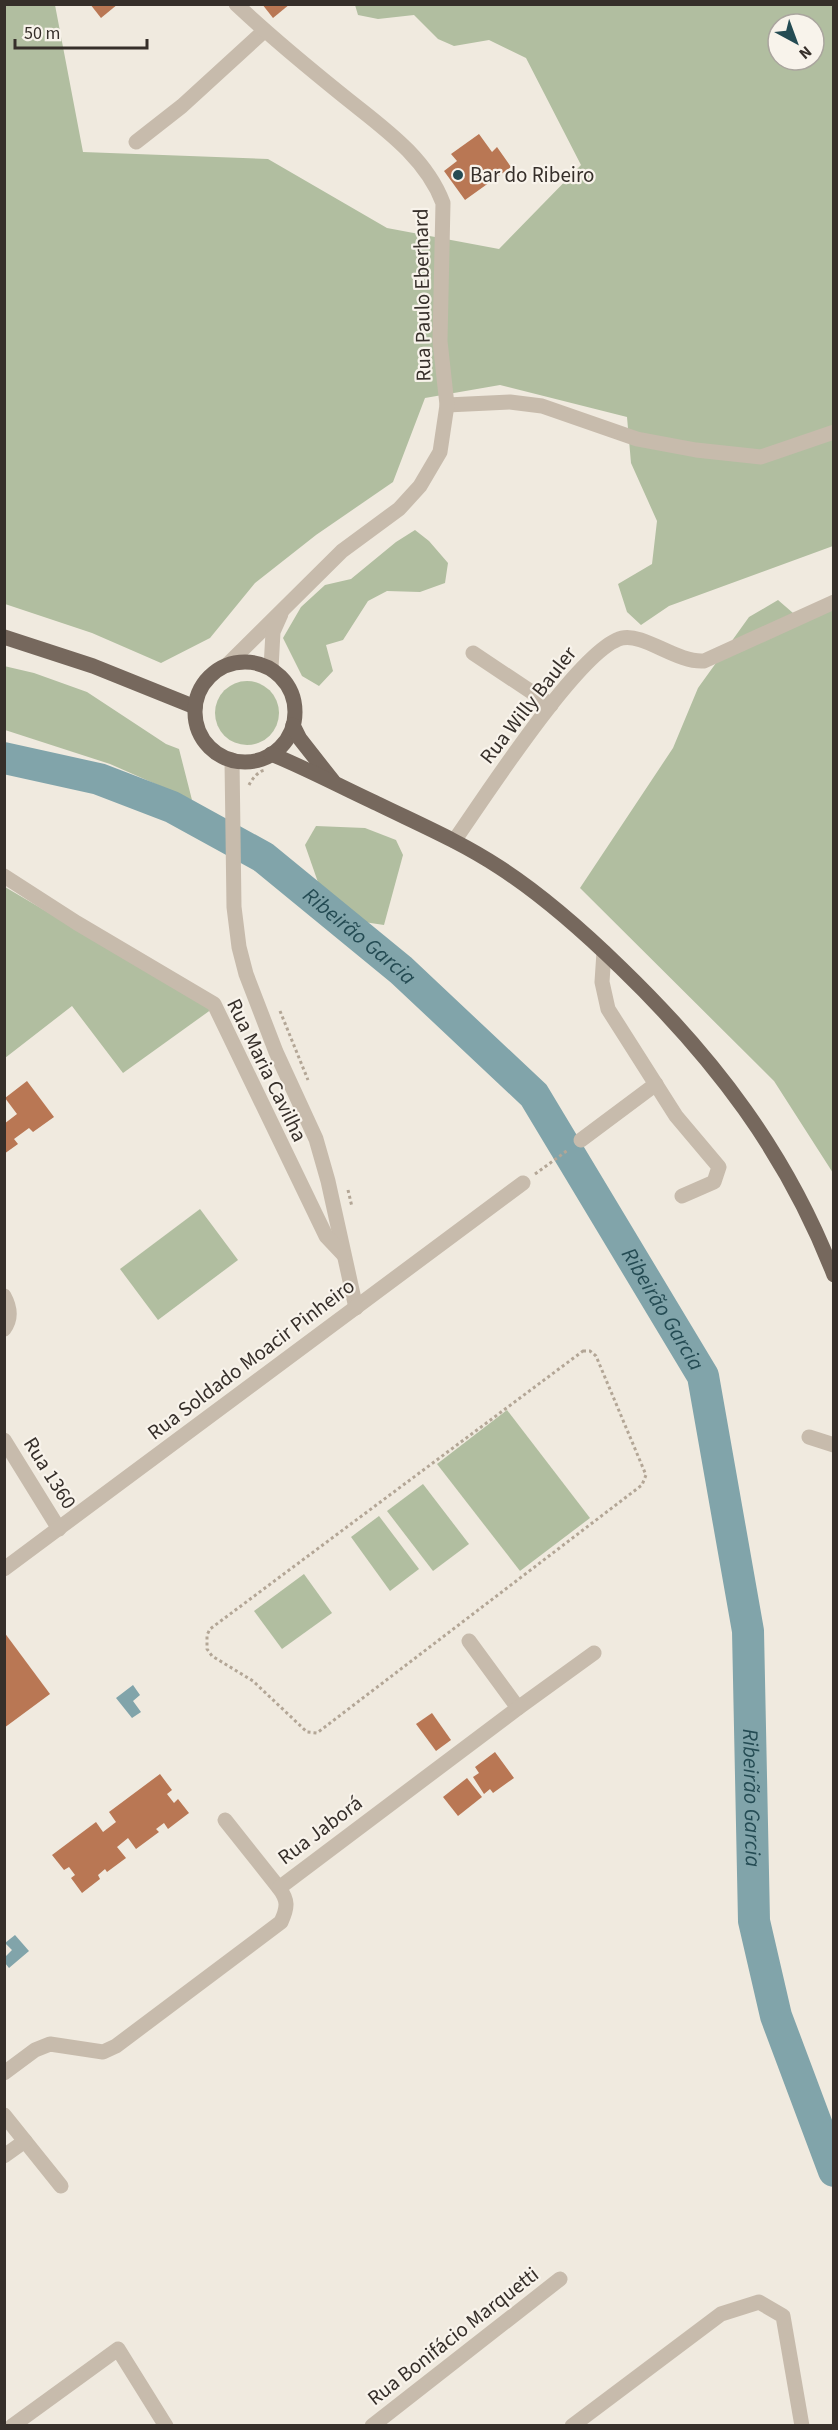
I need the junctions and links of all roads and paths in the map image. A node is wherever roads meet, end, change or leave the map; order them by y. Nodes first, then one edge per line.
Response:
1 (236, 4) edge
2 (264, 31) junction
3 (136, 142) dead end
4 (447, 405) junction
5 (834, 432) edge
6 (834, 602) edge
7 (283, 609) junction
8 (4, 637) edge
9 (473, 653) dead end
10 (227, 665) junction
11 (271, 668) junction
12 (550, 705) junction
13 (195, 707) junction
14 (293, 725) junction
15 (271, 754) junction
16 (232, 760) junction
17 (271, 770) dead end
18 (337, 785) junction
19 (247, 790) dead end
20 (454, 840) junction
21 (4, 876) edge
22 (604, 952) junction
23 (656, 1084) junction
24 (581, 1140) joint
25 (523, 1183) joint
26 (682, 1196) dead end
27 (343, 1254) junction
28 (834, 1275) edge
29 (4, 1296) edge
30 (356, 1308) junction
31 (4, 1329) edge
32 (809, 1437) dead end
33 (4, 1440) edge
34 (834, 1445) edge
35 (59, 1529) junction
36 (4, 1569) edge
37 (468, 1641) dead end
38 (594, 1653) dead end
39 (254, 1681) joint
40 (518, 1708) junction
41 (225, 1820) dead end
42 (279, 1888) junction
43 (4, 2073) edge
44 (4, 2115) edge
45 (25, 2141) junction
46 (4, 2156) edge
47 (61, 2186) dead end
48 (560, 2279) dead end
49 (12, 2426) edge
50 (166, 2426) edge
51 (372, 2426) edge
52 (572, 2426) edge
53 (802, 2426) edge

1 - 2 street, Rua Paulo Eberhard
2 - 3 street
2 - 4 street, Rua Paulo Eberhard
4 - 5 street
4 - 7 street, Rua Paulo Eberhard
6 - 12 street, Rua Willy Bauler
7 - 10 street, Rua Paulo Eberhard
7 - 11 street, Rua Paulo Eberhard
8 - 13 main road
9 - 12 street
10 - 11 main road
10 - 13 main road
11 - 14 main road
12 - 20 street, Rua Willy Bauler
13 - 16 main road
14 - 15 main road
14 - 18 main road
15 - 16 main road
15 - 18 main road
16 - 27 street
17 - 19 path
18 - 20 main road
20 - 22 main road
21 - 27 street, Rua Maria Cavilha
22 - 23 street
22 - 28 main road
23 - 24 street
23 - 26 street
24 - 25 path
25 - 30 street, Rua Soldado Moacir Pinheiro
27 - 30 street, Rua Maria Cavilha
29 - 31 street
30 - 35 street, Rua Soldado Moacir Pinheiro
32 - 34 street
33 - 35 street, Rua 1360
35 - 36 street, Rua Soldado Moacir Pinheiro
37 - 40 street
38 - 40 street, Rua Jaborá
39 - 39 path
40 - 42 street, Rua Jaborá
41 - 42 street
42 - 43 street, Rua Jaborá
44 - 45 street
45 - 46 street
45 - 47 street
48 - 51 street, Rua Bonifácio Marquetti
49 - 50 street
52 - 53 street

